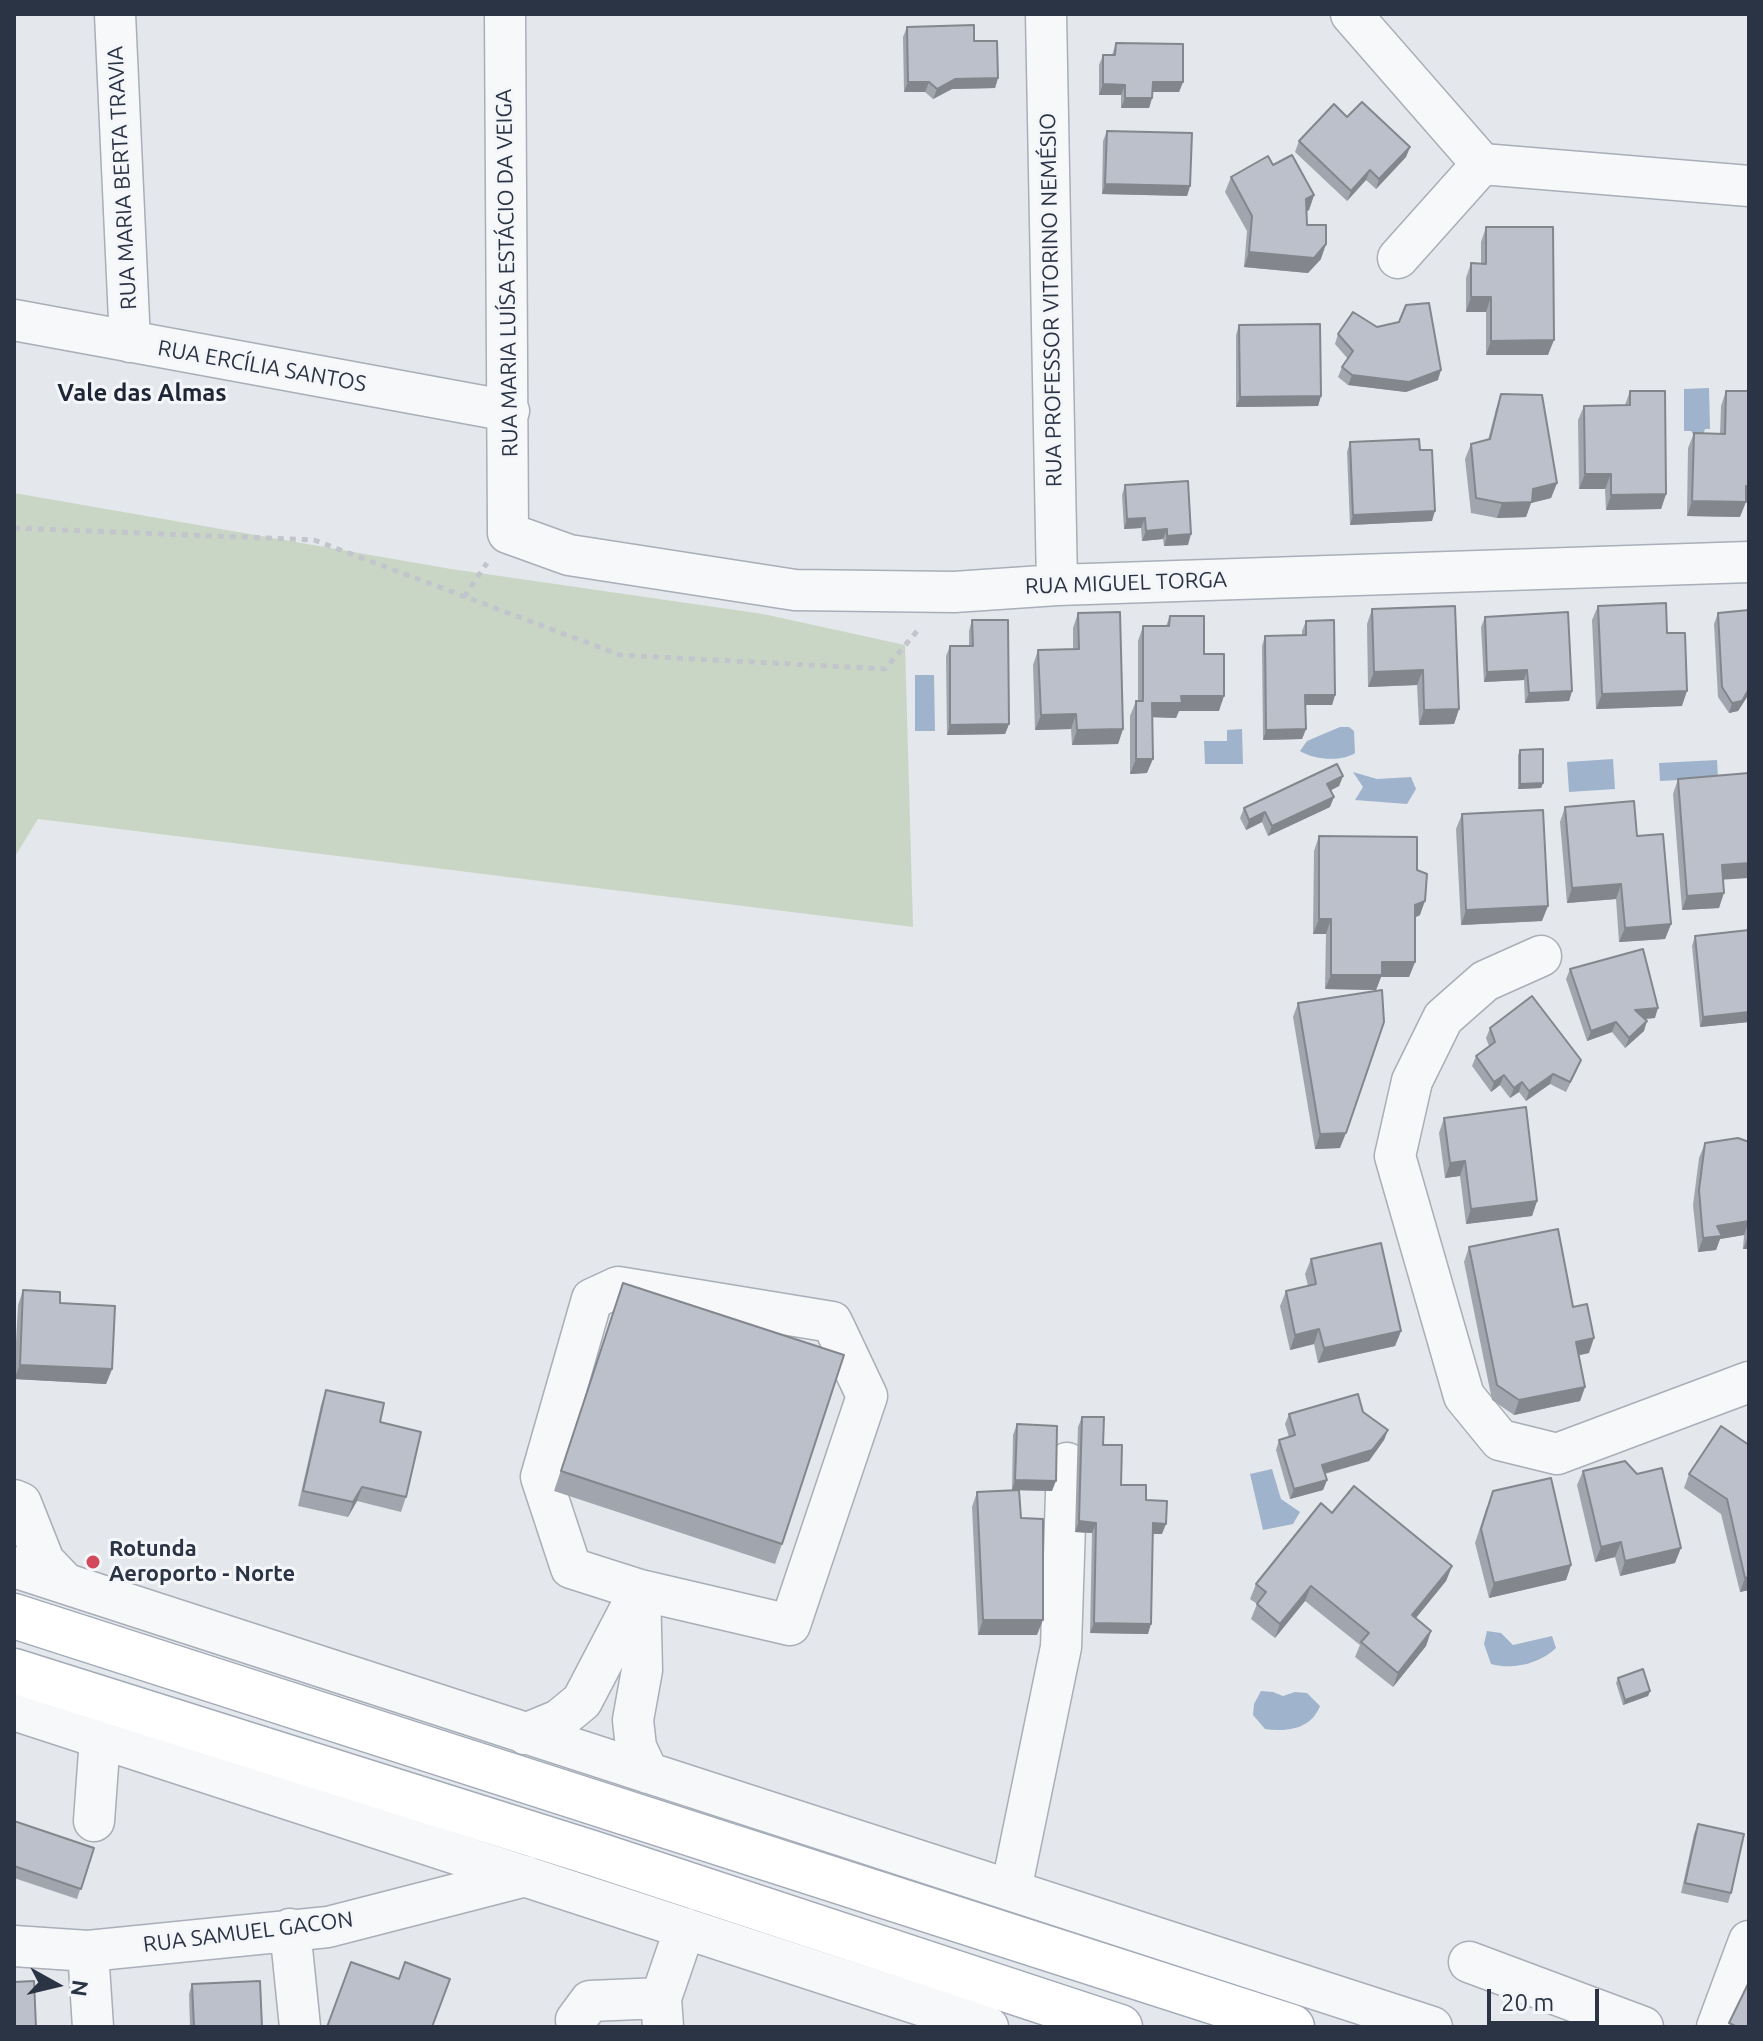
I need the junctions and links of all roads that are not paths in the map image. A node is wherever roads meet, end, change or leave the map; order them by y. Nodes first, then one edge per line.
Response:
1 (115, 14) edge
2 (505, 14) edge
3 (1046, 14) edge
4 (1351, 14) edge
5 (1482, 164) junction
6 (1749, 186) edge
7 (1398, 258) dead end
8 (14, 320) edge
9 (130, 342) junction
10 (509, 411) junction
11 (508, 533) joint
12 (1749, 562) edge
13 (1057, 585) junction
14 (1541, 956) dead end
15 (1749, 1382) edge
16 (1067, 1463) dead end
17 (14, 1500) edge
18 (21, 1553) edge
19 (640, 1590) junction
20 (14, 1616) edge
21 (14, 1671) edge
22 (14, 1710) edge
23 (525, 1734) junction
24 (100, 1738) junction
25 (648, 1773) junction
26 (94, 1821) dead end
27 (526, 1876) junction
28 (1011, 1890) junction
29 (685, 1928) junction
30 (290, 1929) junction
31 (1749, 1941) edge
32 (14, 1946) edge
33 (88, 1951) junction
34 (1469, 1962) dead end
35 (662, 2013) edge
36 (93, 2027) edge
37 (300, 2027) edge
38 (577, 2027) edge
39 (988, 2027) edge
40 (1120, 2027) edge
41 (1292, 2027) edge
42 (1432, 2027) edge
43 (1643, 2027) edge
44 (1717, 2027) edge

1 - 9 street, RUA MARIA BERTA TRAVIA
2 - 10 street, RUA MARIA LUÍSA ESTÁCIO DA VEIGA
3 - 13 street, RUA PROFESSOR VITORINO NEMÉSIO
4 - 5 street
5 - 6 street
5 - 7 street
8 - 9 street, RUA ERCÍLIA SANTOS
9 - 10 street, RUA ERCÍLIA SANTOS
10 - 11 street, RUA MARIA LUÍSA ESTÁCIO DA VEIGA
11 - 13 street, RUA MIGUEL TORGA
12 - 13 street, RUA MIGUEL TORGA
14 - 15 street
16 - 28 street
17 - 18 street
18 - 23 street
19 - 19 street
19 - 23 street
19 - 25 street
20 - 41 main road
21 - 40 main road
22 - 24 street
23 - 25 street
24 - 26 street
24 - 27 street
25 - 28 street
27 - 29 street
27 - 30 street, RUA SAMUEL GACON
28 - 42 street
29 - 35 street
29 - 39 street
30 - 33 street, RUA SAMUEL GACON
30 - 37 street
31 - 44 street
32 - 33 street, RUA SAMUEL GACON
33 - 36 street
34 - 43 street
35 - 38 street

